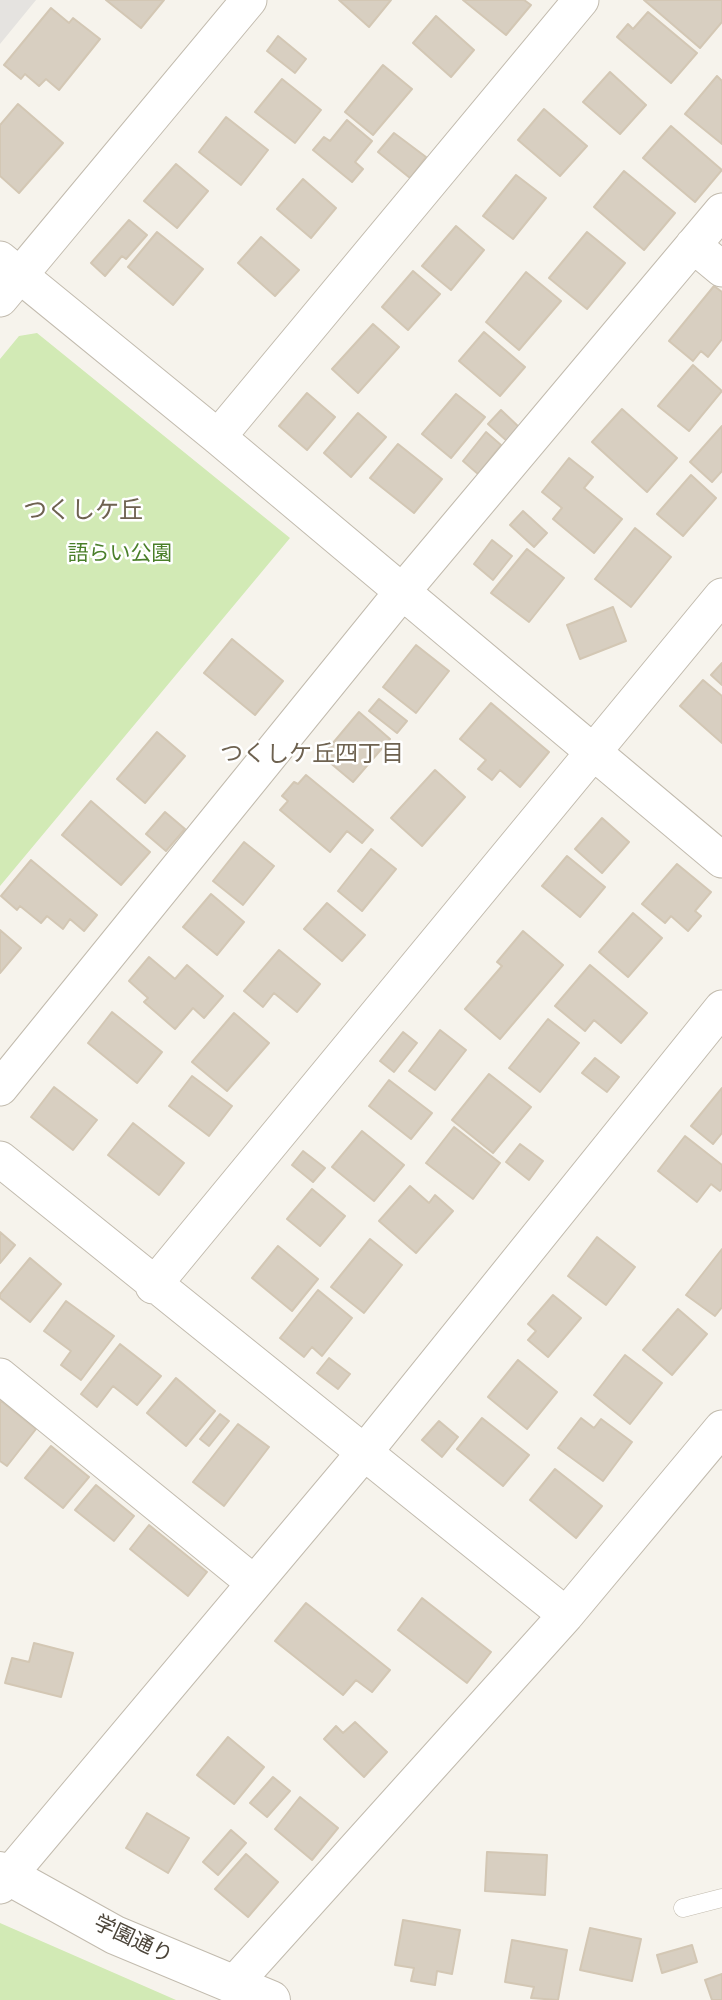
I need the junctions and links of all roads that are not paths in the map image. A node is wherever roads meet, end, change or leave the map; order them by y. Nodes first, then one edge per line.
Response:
1 (249, 0) edge
2 (581, 0) edge
3 (722, 211) edge
4 (693, 245) junction
5 (722, 269) edge
6 (6, 277) edge
7 (218, 437) junction
8 (402, 592) junction
9 (722, 596) edge
10 (592, 751) junction
11 (722, 860) edge
12 (722, 1008) edge
13 (0, 1088) edge
14 (0, 1159) edge
15 (153, 1286) junction
16 (0, 1376) edge
17 (722, 1428) edge
18 (363, 1454) junction
19 (254, 1583) junction
20 (566, 1615) junction
21 (3, 1877) edge
22 (722, 1898) edge
23 (683, 1908) dead end
24 (233, 1985) junction
25 (271, 2000) edge

1 - 6 street
2 - 7 street
3 - 4 street
4 - 5 street
4 - 8 street
6 - 7 street
7 - 8 street
8 - 10 street
8 - 13 street
9 - 10 street
10 - 11 street
10 - 15 street
12 - 18 street
14 - 15 street
15 - 18 street
16 - 19 street
17 - 20 street
18 - 19 street
18 - 20 street
19 - 21 street
20 - 24 street
21 - 24 street, 学園通り
22 - 23 lane
24 - 25 street, 学園通り

